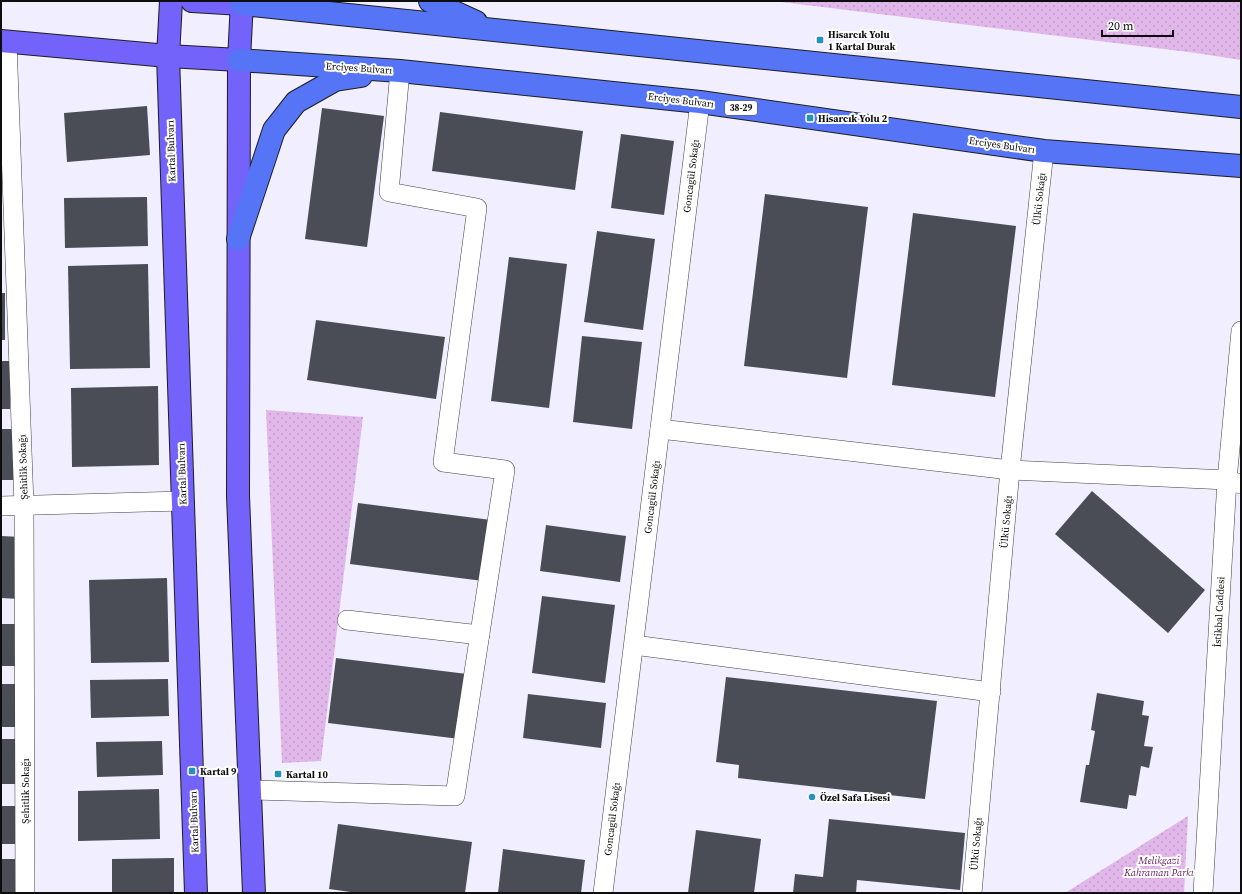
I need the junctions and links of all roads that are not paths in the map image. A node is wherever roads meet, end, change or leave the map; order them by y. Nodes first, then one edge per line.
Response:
1 (171, 1) edge
2 (192, 1) edge
3 (430, 1) edge
4 (242, 2) edge
5 (494, 30) junction
6 (4, 41) edge
7 (168, 56) junction
8 (239, 60) junction
9 (400, 70) junction
10 (700, 102) junction
11 (1241, 107) edge
12 (1044, 151) junction
13 (1241, 166) edge
14 (238, 239) junction
15 (1241, 331) edge
16 (1239, 383) edge
17 (660, 429) junction
18 (1010, 470) junction
19 (1234, 482) edge
20 (182, 501) junction
21 (24, 505) junction
22 (1, 506) edge
23 (347, 620) dead end
24 (480, 635) junction
25 (634, 645) junction
26 (991, 692) junction
27 (250, 790) junction
28 (25, 893) edge
29 (196, 893) edge
30 (254, 893) edge
31 (603, 893) edge
32 (972, 893) edge
33 (1203, 893) edge

1 - 7 main road, Kartal Bulvarı
2 - 4 main road
3 - 5 highway
4 - 5 highway
4 - 8 main road
5 - 11 highway
6 - 7 main road
6 - 21 street, Şehitlik Sokağı
7 - 8 main road
7 - 20 main road, Kartal Bulvarı
8 - 9 highway, Erciyes Bulvarı / 38-29
8 - 14 main road
9 - 10 highway, Erciyes Bulvarı / 38-29
9 - 14 highway
9 - 24 street
10 - 12 highway, Erciyes Bulvarı / 38-29
10 - 17 street, Goncagül Sokağı
12 - 13 highway, Erciyes Bulvarı / 38-29
12 - 18 street, Ülkü Sokağı
14 - 27 main road
15 - 16 street, İstikbal Caddesi
16 - 19 street, İstikbal Caddesi
17 - 18 street
17 - 25 street, Goncagül Sokağı
18 - 19 street
18 - 26 street, Ülkü Sokağı
19 - 33 street, İstikbal Caddesi
20 - 21 street
20 - 29 main road, Kartal Bulvarı
21 - 22 street
21 - 28 street, Şehitlik Sokağı
23 - 24 street
24 - 27 street
25 - 26 street
25 - 31 street, Goncagül Sokağı
26 - 32 street, Ülkü Sokağı
27 - 30 main road

